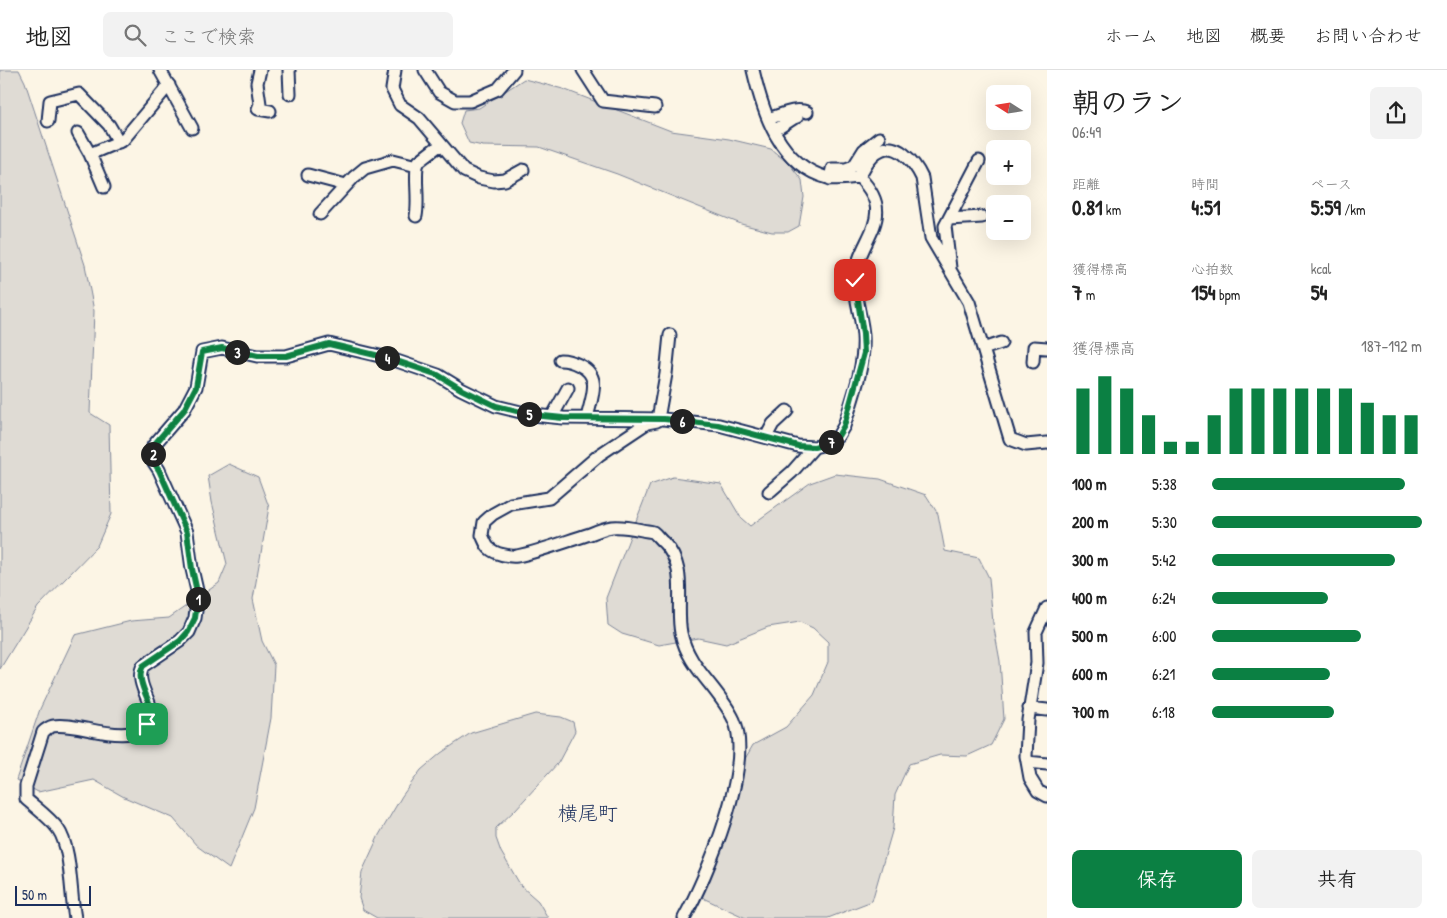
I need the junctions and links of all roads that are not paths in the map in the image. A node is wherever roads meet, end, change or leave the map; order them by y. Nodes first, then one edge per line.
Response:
1 (160, 70) edge
2 (260, 70) edge
3 (289, 70) edge
4 (395, 70) edge
5 (514, 70) edge
6 (583, 70) edge
7 (754, 70) edge
8 (428, 71) edge
9 (168, 85) junction
10 (290, 94) dead end
11 (655, 107) dead end
12 (270, 111) dead end
13 (768, 119) junction
14 (48, 120) dead end
15 (192, 128) dead end
16 (774, 131) junction
17 (78, 132) dead end
18 (879, 138) dead end
19 (119, 142) junction
20 (441, 144) junction
21 (90, 154) junction
22 (979, 161) dead end
23 (417, 166) junction
24 (522, 170) dead end
25 (308, 175) dead end
26 (859, 177) junction
27 (830, 179) junction
28 (346, 185) junction
29 (104, 188) dead end
30 (320, 214) dead end
31 (416, 216) dead end
32 (982, 217) dead end
33 (949, 219) junction
34 (950, 272) junction
35 (670, 335) dead end
36 (1001, 343) dead end
37 (1047, 348) edge
38 (984, 349) junction
39 (560, 360) dead end
40 (1033, 362) dead end
41 (568, 388) dead end
42 (787, 411) dead end
43 (552, 417) junction
44 (587, 418) junction
45 (661, 419) junction
46 (766, 437) junction
47 (1047, 443) edge
48 (814, 447) junction
49 (769, 492) dead end
50 (1047, 608) edge
51 (1030, 708) junction
52 (1047, 710) edge
53 (1027, 762) junction
54 (1047, 764) edge
55 (1047, 796) edge
56 (75, 918) edge
57 (684, 918) edge

1 - 9 street
2 - 12 street
3 - 10 street
4 - 20 street
5 - 8 street
6 - 11 street
7 - 13 street
9 - 15 street
9 - 19 street
13 - 16 street
13 - 16 street
14 - 19 street
16 - 27 street
17 - 21 street
18 - 27 street
19 - 21 street
20 - 23 street
20 - 24 street
21 - 29 street
22 - 33 street
23 - 28 street
23 - 31 street
25 - 28 street
26 - 27 street
26 - 34 street
26 - 48 street
28 - 30 street
32 - 33 street
33 - 34 street
34 - 38 street
35 - 45 street
36 - 38 street
37 - 40 street
38 - 47 street
39 - 44 street
41 - 43 street
42 - 46 street
43 - 44 street
43 - 56 street
44 - 45 street
45 - 46 street
45 - 57 street
46 - 48 street
48 - 49 street
50 - 51 street
51 - 52 street
51 - 53 street
53 - 54 street
53 - 55 street

